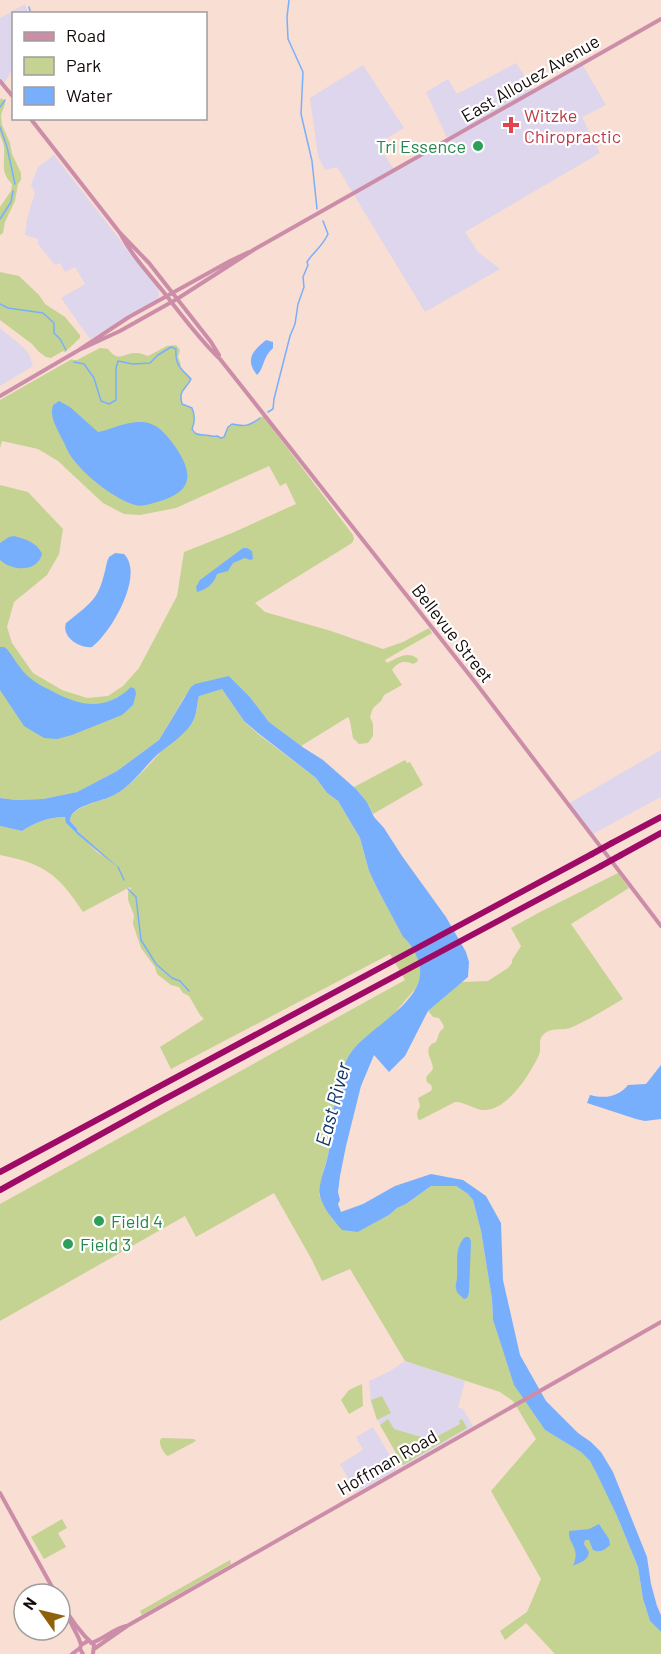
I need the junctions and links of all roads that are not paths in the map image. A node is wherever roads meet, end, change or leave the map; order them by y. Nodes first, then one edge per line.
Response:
1 (661, 19) edge
2 (0, 81) edge
3 (12, 96) edge
4 (32, 120) edge
5 (120, 233) junction
6 (255, 249) junction
7 (172, 292) junction
8 (166, 296) junction
9 (177, 298) junction
10 (171, 302) junction
11 (79, 350) junction
12 (220, 359) junction
13 (0, 396) edge
14 (661, 817) edge
15 (661, 833) edge
16 (661, 926) edge
17 (0, 1172) edge
18 (0, 1190) edge
19 (661, 1322) edge
20 (0, 1493) edge
21 (49, 1582) edge
22 (72, 1621) edge
23 (72, 1626) edge
24 (127, 1626) junction
25 (89, 1642) junction
26 (80, 1646) junction
27 (93, 1652) edge
28 (72, 1654) edge
29 (82, 1654) edge

1 - 6 street, East Allouez Avenue
2 - 3 street
4 - 5 street, Bellevue Street
5 - 7 street, Bellevue Street
5 - 8 street, Bellevue Street
6 - 7 street, East Allouez Avenue
6 - 9 street, East Allouez Avenue
7 - 8 street, East Allouez Avenue
7 - 9 street, Bellevue Street
8 - 10 street, Bellevue Street
8 - 11 street, East Allouez Avenue
9 - 10 street, East Allouez Avenue
9 - 12 street, Bellevue Street
10 - 11 street, East Allouez Avenue
10 - 12 street, Bellevue Street
11 - 13 street, East Allouez Avenue
12 - 16 street, Bellevue Street
14 - 17 highway, bridge
15 - 18 highway, bridge
19 - 24 street, Hoffman Road
20 - 21 street
22 - 25 street
23 - 26 street
24 - 25 street, Hoffman Road
24 - 27 street, Hoffman Road
25 - 26 street, Hoffman Road
25 - 27 street
26 - 28 street
26 - 29 street

